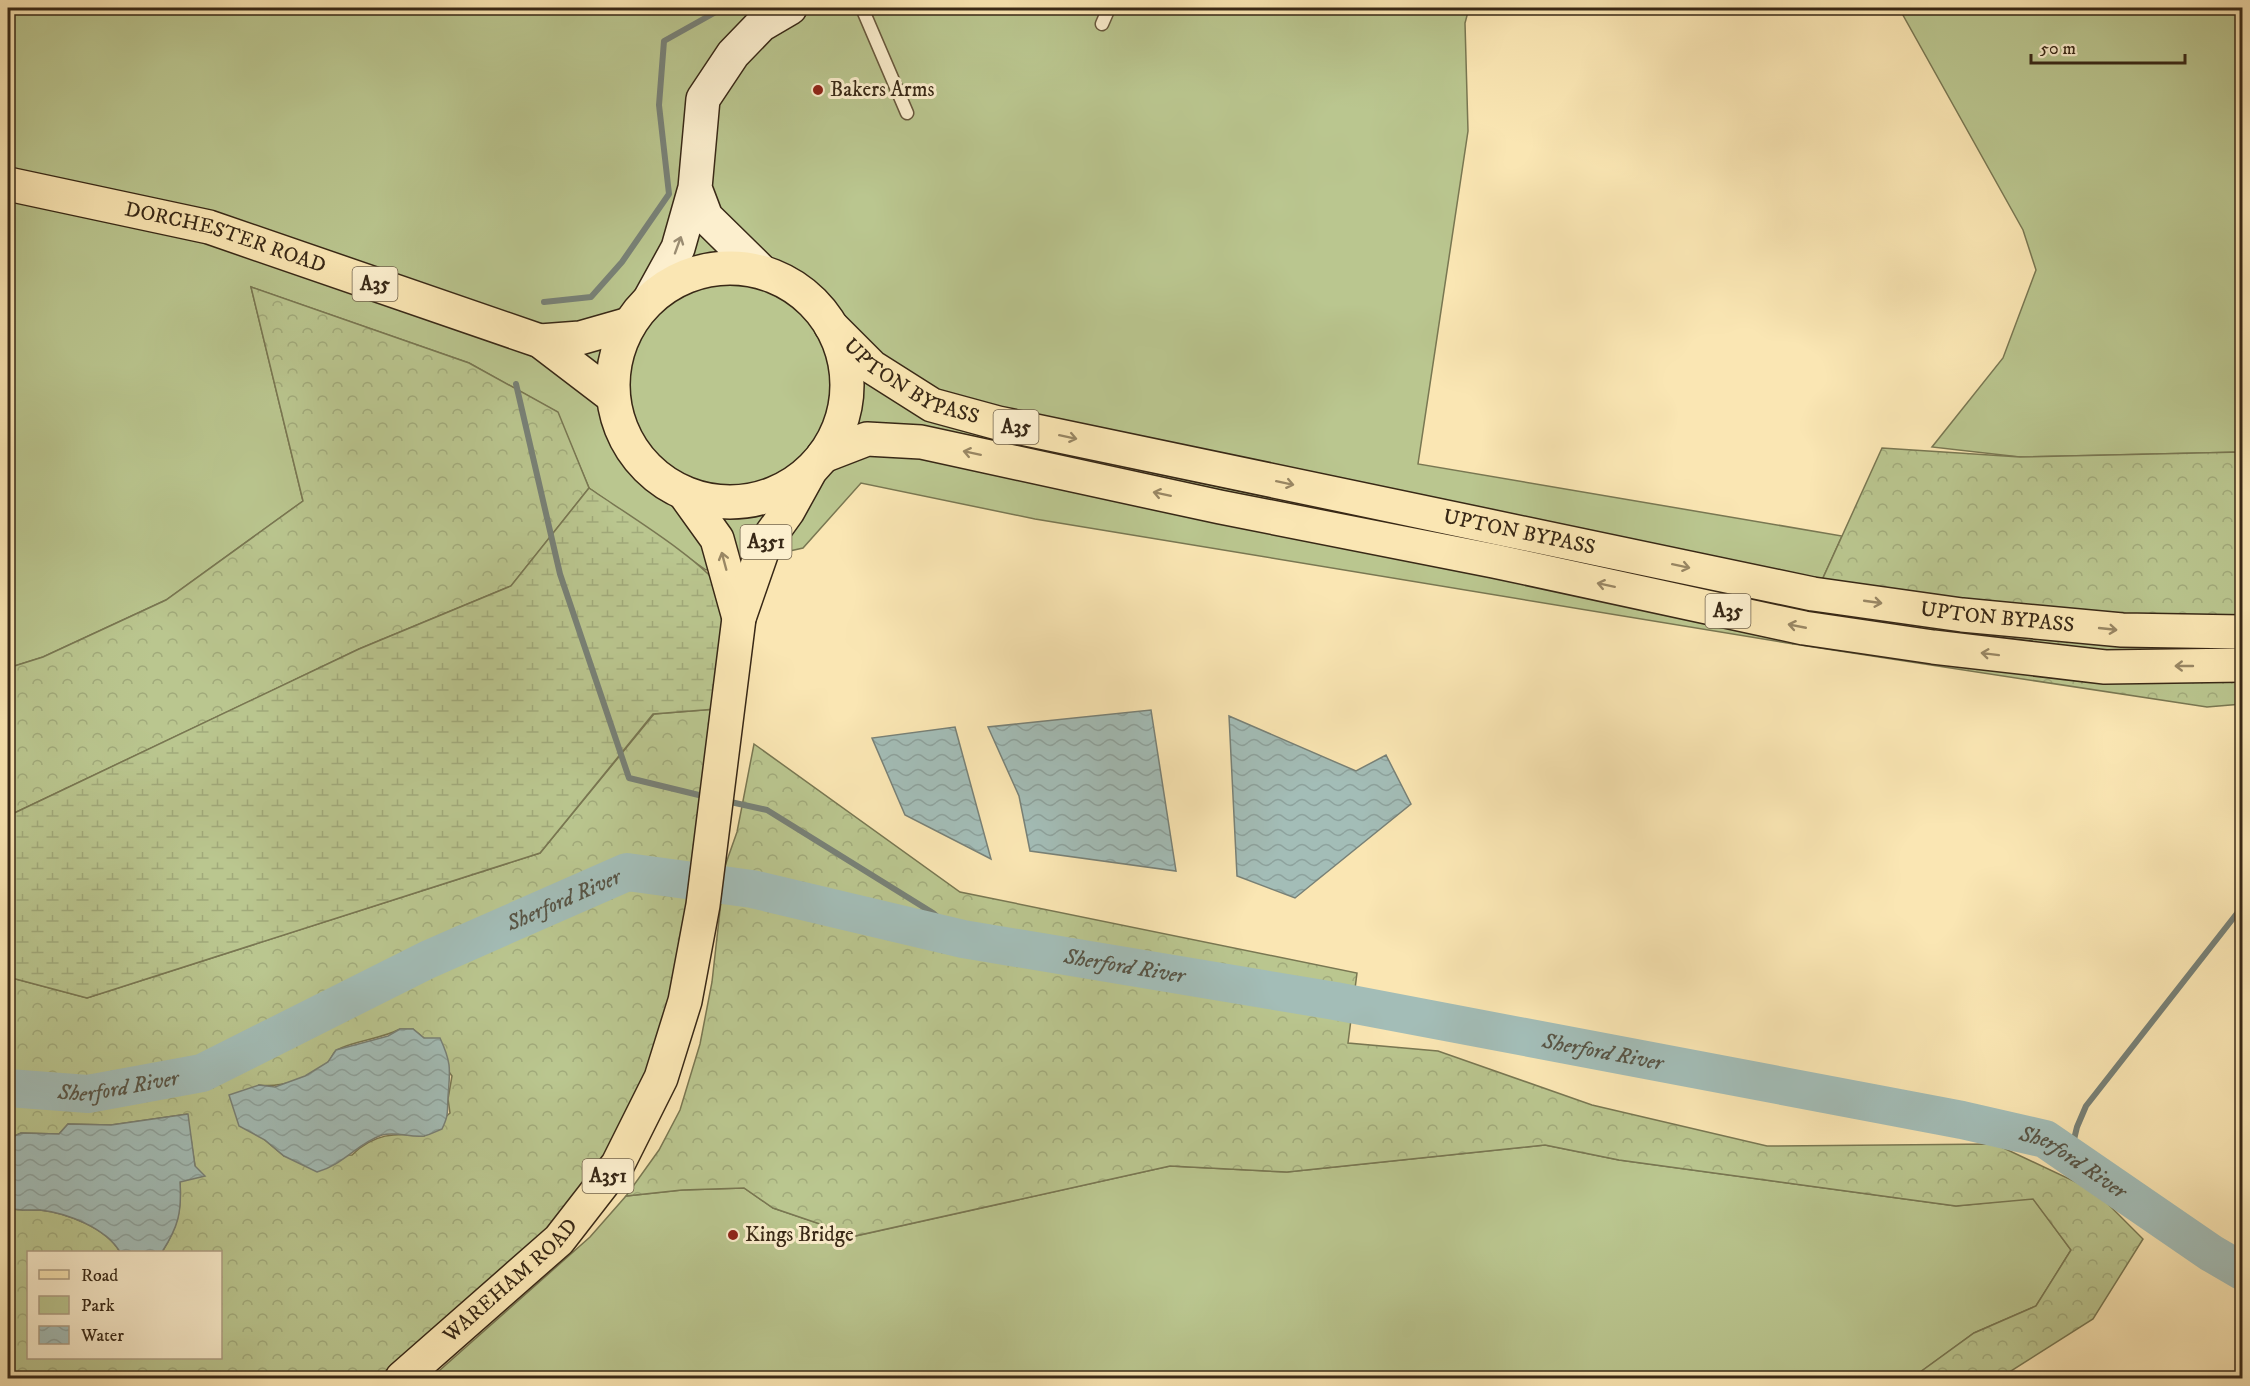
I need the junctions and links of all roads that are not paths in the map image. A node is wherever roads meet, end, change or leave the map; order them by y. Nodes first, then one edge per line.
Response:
1 (790, 8) edge
2 (862, 8) edge
3 (1109, 8) edge
4 (1102, 24) dead end
5 (907, 112) dead end
6 (8, 184) edge
7 (695, 188) junction
8 (761, 271) junction
9 (651, 297) junction
10 (629, 324) junction
11 (831, 326) junction
12 (540, 341) junction
13 (612, 396) junction
14 (816, 465) junction
15 (684, 493) junction
16 (739, 618) junction
17 (2242, 632) edge
18 (2242, 665) edge
19 (402, 1378) edge

1 - 7 main road
2 - 5 lane
3 - 4 lane
6 - 12 main road, DORCHESTER ROAD / A35
7 - 8 main road
9 -> 7 main road
8 - 9 main road
8 - 11 main road
9 - 10 main road
10 - 12 main road, DORCHESTER ROAD / A35
10 - 13 main road
11 - 14 main road
11 -> 17 main road, UPTON BYPASS / A35
12 - 13 main road, DORCHESTER ROAD / A35
13 - 15 main road
14 - 15 main road
14 - 16 main road, A351
18 -> 14 main road, UPTON BYPASS / A35
16 -> 15 main road, A351
16 - 19 main road, WAREHAM ROAD / A351

